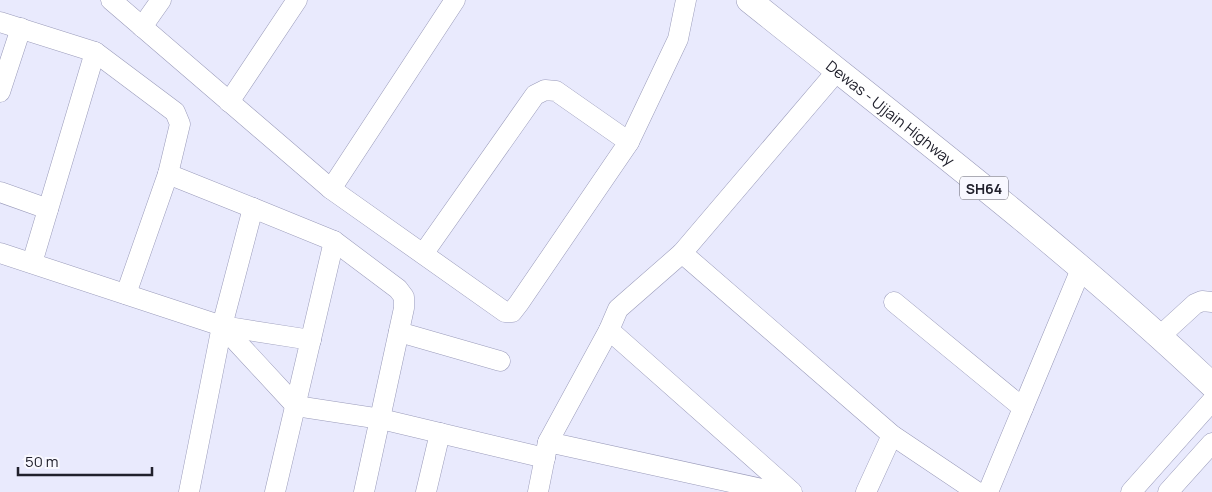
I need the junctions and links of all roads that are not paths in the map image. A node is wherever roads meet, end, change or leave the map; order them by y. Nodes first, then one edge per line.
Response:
1 (110, 0) edge
2 (161, 0) edge
3 (296, 0) edge
4 (456, 0) edge
5 (686, 0) edge
6 (749, 0) edge
7 (0, 22) edge
8 (142, 27) junction
9 (22, 28) junction
10 (96, 52) junction
11 (837, 70) junction
12 (0, 92) edge
13 (230, 102) junction
14 (629, 142) junction
15 (168, 174) junction
16 (331, 190) junction
17 (0, 192) edge
18 (253, 208) junction
19 (48, 209) junction
20 (334, 241) junction
21 (0, 253) edge
22 (682, 253) junction
23 (423, 254) junction
24 (32, 264) junction
25 (1081, 269) junction
26 (126, 294) junction
27 (894, 302) dead end
28 (1212, 302) edge
29 (222, 326) junction
30 (608, 330) junction
31 (399, 332) junction
32 (1160, 336) junction
33 (311, 340) junction
34 (500, 360) dead end
35 (1212, 385) edge
36 (1212, 401) edge
37 (296, 406) junction
38 (1023, 408) junction
39 (381, 419) junction
40 (440, 433) junction
41 (892, 435) junction
42 (1212, 443) edge
43 (547, 450) junction
44 (189, 492) edge
45 (275, 492) edge
46 (364, 492) edge
47 (426, 492) edge
48 (538, 492) edge
49 (776, 492) edge
50 (792, 492) edge
51 (866, 492) edge
52 (977, 492) edge
53 (988, 492) edge
54 (1131, 492) edge
55 (1168, 492) edge

1 - 8 street
2 - 8 street
3 - 13 street
4 - 16 street
5 - 14 street
6 - 11 main road, Dewas - Ujjain Highway / SH64
7 - 9 street
8 - 13 street
9 - 10 street
9 - 12 street
10 - 15 street
10 - 19 street
11 - 22 street
11 - 25 main road, Dewas - Ujjain Highway / SH64
13 - 16 street
14 - 23 street
14 - 23 street
15 - 18 street
15 - 26 street
16 - 23 street
17 - 19 street
18 - 20 street
18 - 29 street
19 - 24 street
20 - 31 street
20 - 33 street
21 - 24 street
22 - 30 street
22 - 41 street
24 - 26 street
25 - 32 main road, Dewas - Ujjain Highway / SH64
25 - 38 street
26 - 29 street
27 - 38 street
28 - 32 street
29 - 33 street
29 - 37 street
29 - 44 street
30 - 43 street
30 - 50 street
31 - 34 street
31 - 39 street
32 - 35 main road, Dewas - Ujjain Highway / SH64
33 - 37 street
36 - 54 street
37 - 39 street
37 - 45 street
38 - 53 street
39 - 40 street
39 - 46 street
40 - 43 street
40 - 47 street
41 - 51 street
41 - 52 street
42 - 55 street
43 - 48 street
43 - 49 street

